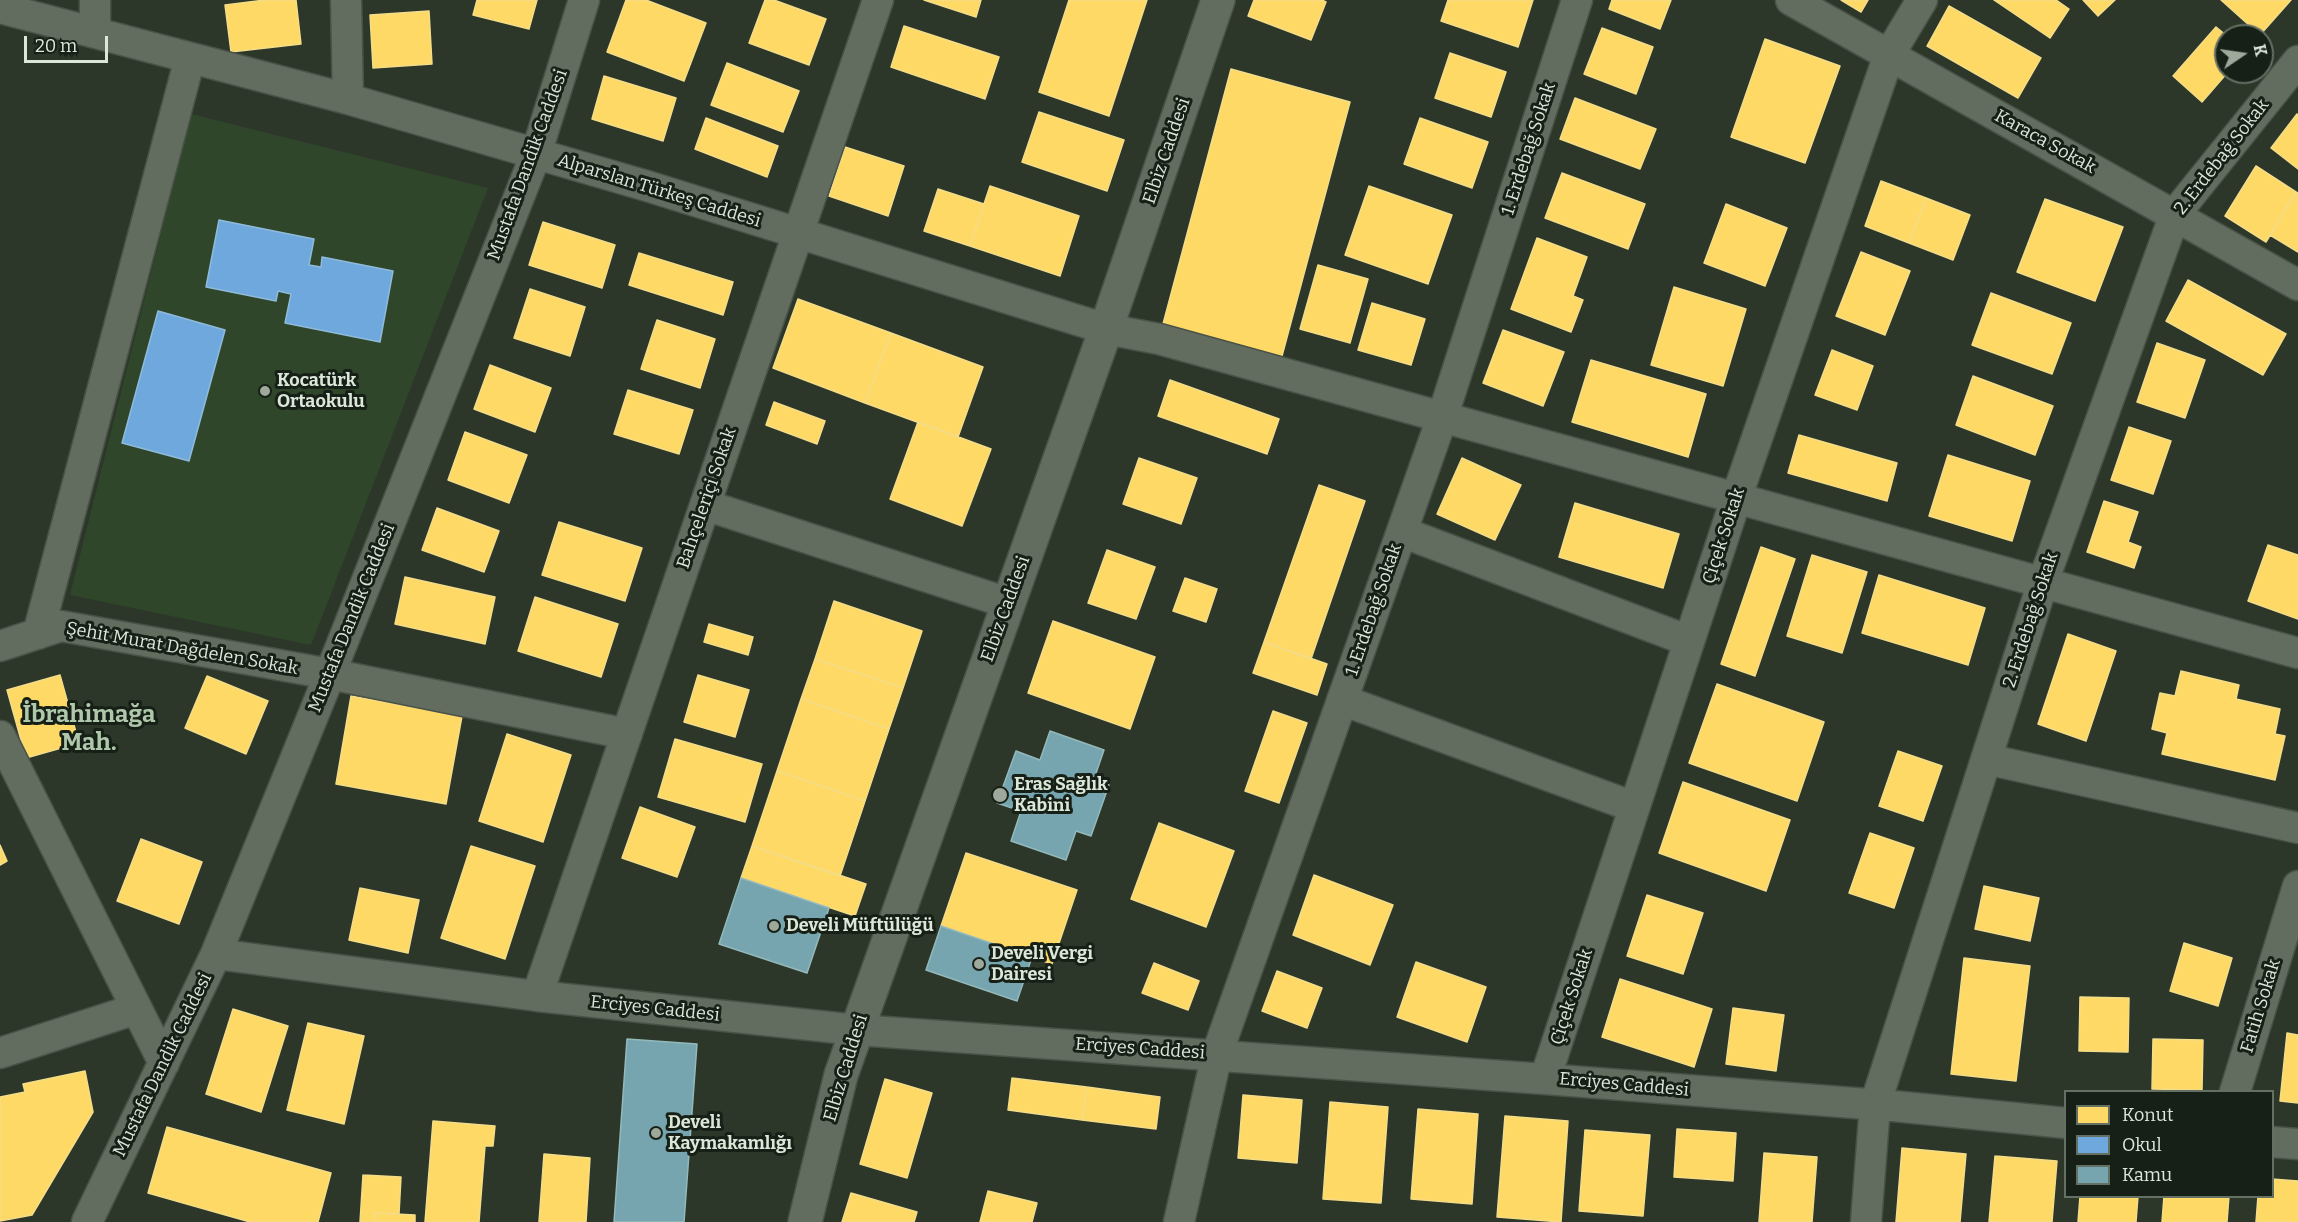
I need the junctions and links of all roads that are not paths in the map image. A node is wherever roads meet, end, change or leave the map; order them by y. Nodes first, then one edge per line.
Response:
1 (95, 0) edge
2 (346, 0) edge
3 (584, 0) edge
4 (878, 0) edge
5 (1218, 0) edge
6 (1577, 0) edge
7 (1791, 0) edge
8 (1922, 0) edge
9 (0, 8) edge
10 (95, 32) junction
11 (1889, 54) junction
12 (190, 58) junction
13 (2298, 61) edge
14 (348, 99) junction
15 (536, 154) junction
16 (2175, 214) junction
17 (798, 233) junction
18 (2298, 285) edge
19 (1106, 328) junction
20 (1442, 418) junction
21 (1737, 496) junction
22 (705, 505) junction
23 (1402, 532) junction
24 (2043, 582) junction
25 (1008, 603) junction
26 (38, 634) junction
27 (1689, 641) junction
28 (0, 646) edge
29 (2298, 652) edge
30 (330, 674) junction
31 (1342, 700) junction
32 (627, 734) junction
33 (0, 736) edge
34 (1986, 759) junction
35 (1634, 807) junction
36 (2298, 828) edge
37 (2298, 886) edge
38 (216, 954) junction
39 (537, 996) junction
40 (136, 1009) junction
41 (857, 1030) junction
42 (0, 1053) edge
43 (1217, 1054) junction
44 (164, 1063) junction
45 (1545, 1079) junction
46 (2236, 1090) edge
47 (1875, 1105) junction
48 (2064, 1123) edge
49 (2274, 1142) edge
50 (2298, 1144) edge
51 (87, 1222) edge
52 (805, 1222) edge
53 (1179, 1222) edge
54 (1866, 1222) edge

1 - 10 street
2 - 14 street
3 - 15 street, Mustafa Dandik Caddesi
4 - 17 street, Bahçeleriçi Sokak
5 - 19 street, Elbiz Caddesi
6 - 20 street, 1. Erdebağ Sokak
7 - 11 street, Karaca Sokak
8 - 11 street, Çiçek Sokak
9 - 10 street, Alparslan Türkeş Caddesi
10 - 12 street, Alparslan Türkeş Caddesi
11 - 16 street, Karaca Sokak
11 - 21 street, Çiçek Sokak
12 - 14 street, Alparslan Türkeş Caddesi
12 - 26 street
13 - 16 street, 2. Erdebağ Sokak
14 - 15 street, Alparslan Türkeş Caddesi
15 - 17 street, Alparslan Türkeş Caddesi
15 - 30 street, Mustafa Dandik Caddesi
16 - 18 street, Karaca Sokak
16 - 24 street, 2. Erdebağ Sokak
17 - 19 street, Alparslan Türkeş Caddesi
17 - 22 street, Bahçeleriçi Sokak
19 - 20 street, Alparslan Türkeş Caddesi
19 - 25 street, Elbiz Caddesi
20 - 21 street, Alparslan Türkeş Caddesi
20 - 23 street, 1. Erdebağ Sokak
21 - 24 street, Alparslan Türkeş Caddesi
21 - 27 street, Çiçek Sokak
22 - 25 street
22 - 32 street, Bahçeleriçi Sokak
23 - 27 street
23 - 31 street, 1. Erdebağ Sokak
24 - 29 street, Alparslan Türkeş Caddesi
24 - 34 street, 2. Erdebağ Sokak
25 - 41 street, Elbiz Caddesi
26 - 28 street, Şehit Murat Dağdelen Sokak
26 - 30 street, Şehit Murat Dağdelen Sokak
27 - 35 street, Çiçek Sokak
30 - 32 street, Şehit Murat Dağdelen Sokak
30 - 38 street, Mustafa Dandik Caddesi
31 - 35 street
31 - 43 street, 1. Erdebağ Sokak
32 - 39 street, Bahçeleriçi Sokak
33 - 40 street
34 - 36 street
34 - 47 street, 2. Erdebağ Sokak
35 - 45 street, Çiçek Sokak
37 - 46 street, Fatih Sokak
38 - 39 street, Erciyes Caddesi
38 - 44 street, Mustafa Dandik Caddesi
39 - 41 street, Erciyes Caddesi
40 - 42 street
40 - 44 street
41 - 43 street, Erciyes Caddesi
41 - 52 street, Elbiz Caddesi
43 - 45 street, Erciyes Caddesi
43 - 53 street, 1. Erdebağ Sokak
44 - 51 street, Mustafa Dandik Caddesi
45 - 47 street, Erciyes Caddesi
47 - 48 street, Erciyes Caddesi
47 - 54 street, 2. Erdebağ Sokak
49 - 50 street

